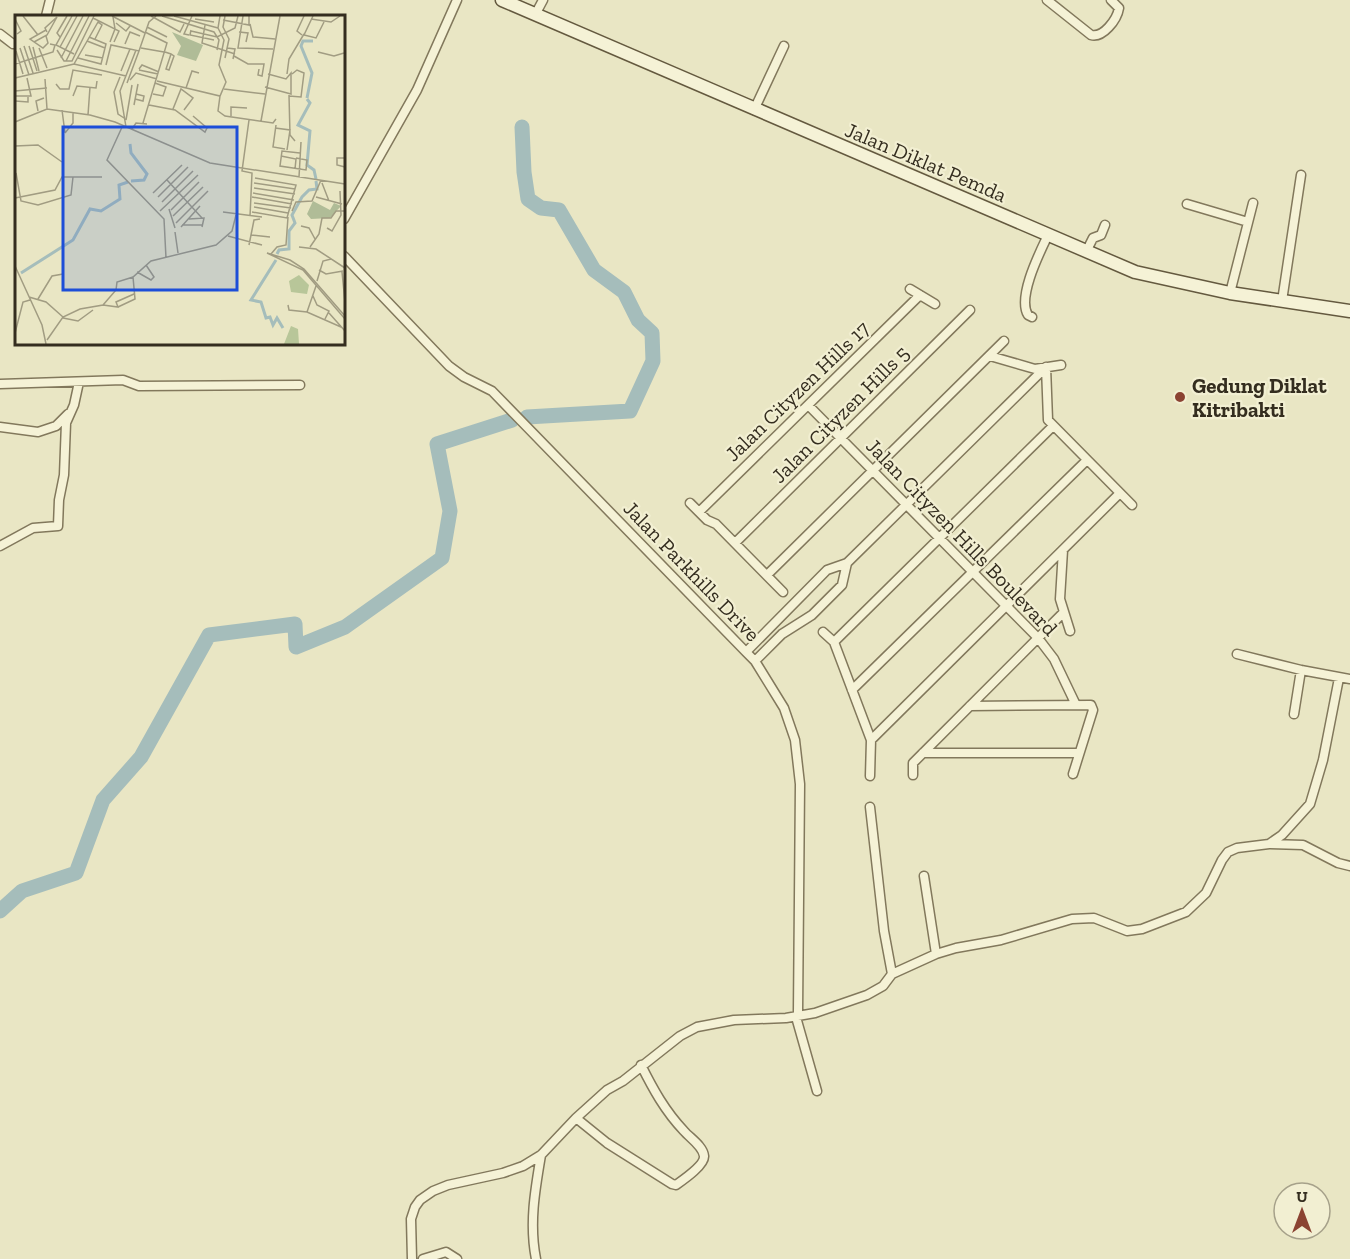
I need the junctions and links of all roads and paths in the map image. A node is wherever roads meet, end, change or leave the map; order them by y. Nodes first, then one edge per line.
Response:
1 (50, 0) edge
2 (457, 0) edge
3 (502, 0) edge
4 (543, 0) edge
5 (1047, 0) edge
6 (1111, 0) edge
7 (46, 15) edge
8 (535, 15) junction
9 (0, 34) edge
10 (15, 44) edge
11 (784, 46) dead end
12 (754, 110) junction
13 (1301, 175) dead end
14 (1252, 203) dead end
15 (1187, 204) dead end
16 (345, 217) edge
17 (1248, 222) junction
18 (1105, 225) dead end
19 (1048, 235) junction
20 (1086, 252) junction
21 (345, 257) edge
22 (910, 289) dead end
23 (1230, 293) junction
24 (920, 295) junction
25 (1282, 301) junction
26 (935, 304) dead end
27 (970, 310) dead end
28 (1350, 311) edge
29 (1032, 317) dead end
30 (1004, 341) dead end
31 (990, 356) junction
32 (1061, 365) dead end
33 (1046, 367) junction
34 (79, 382) junction
35 (0, 384) edge
36 (300, 385) dead end
37 (808, 405) junction
38 (71, 413) junction
39 (1053, 426) junction
40 (0, 427) edge
41 (841, 438) junction
42 (1087, 460) junction
43 (873, 471) junction
44 (1120, 493) junction
45 (690, 503) dead end
46 (906, 505) junction
47 (1132, 505) dead end
48 (699, 512) junction
49 (939, 538) junction
50 (735, 543) junction
51 (0, 546) edge
52 (1063, 550) junction
53 (847, 563) junction
54 (972, 572) junction
55 (767, 575) junction
56 (783, 592) dead end
57 (1006, 606) junction
58 (1064, 612) junction
59 (1070, 631) dead end
60 (823, 632) dead end
61 (1038, 638) junction
62 (834, 642) junction
63 (746, 652) junction
64 (1237, 654) dead end
65 (755, 661) junction
66 (1301, 670) junction
67 (1339, 678) junction
68 (1350, 679) edge
69 (852, 690) junction
70 (1076, 705) junction
71 (970, 706) junction
72 (1294, 714) dead end
73 (871, 741) junction
74 (923, 753) junction
75 (1078, 753) junction
76 (1073, 774) dead end
77 (913, 775) dead end
78 (870, 776) dead end
79 (870, 807) dead end
80 (1269, 844) junction
81 (1350, 866) edge
82 (924, 876) dead end
83 (936, 954) junction
84 (892, 974) junction
85 (797, 1015) junction
86 (641, 1065) junction
87 (817, 1091) dead end
88 (576, 1118) junction
89 (541, 1155) junction
90 (412, 1259) edge
91 (423, 1259) edge
92 (457, 1259) edge
93 (536, 1259) edge

1 - 7 street
2 - 16 street
3 - 8 street, Jalan Diklat Pemda
4 - 8 street
5 - 6 street
8 - 12 street, Jalan Diklat Pemda
9 - 10 street
11 - 12 street
12 - 19 street, Jalan Diklat Pemda
13 - 25 street
14 - 17 street
15 - 17 street
17 - 23 street
18 - 20 street
19 - 20 street, Jalan Diklat Pemda
19 - 29 street
20 - 23 street, Jalan Diklat Pemda
21 - 63 street, Jalan Parkhills Drive
22 - 24 street
23 - 25 street, Jalan Diklat Pemda
24 - 26 street
24 - 37 street, Jalan Cityzen Hills 17
25 - 28 street, Jalan Diklat Pemda
27 - 41 street, Jalan Cityzen Hills 5
30 - 31 street
31 - 33 street
31 - 43 street
32 - 33 street
33 - 39 street
33 - 46 street
34 - 35 street
34 - 36 street
34 - 38 street
37 - 41 street, Jalan Cityzen Hills Boulevard
37 - 48 street, Jalan Cityzen Hills 17
38 - 40 street
38 - 51 street
39 - 42 street
39 - 49 street
41 - 43 street, Jalan Cityzen Hills Boulevard
41 - 50 street, Jalan Cityzen Hills 5
42 - 44 street
42 - 54 street
43 - 46 street, Jalan Cityzen Hills Boulevard
43 - 55 street
44 - 47 street
44 - 52 street
45 - 48 street
46 - 49 street, Jalan Cityzen Hills Boulevard
46 - 53 street
48 - 50 street
49 - 54 street, Jalan Cityzen Hills Boulevard
49 - 62 street
50 - 55 street
52 - 57 street
52 - 58 street
53 - 63 street
53 - 65 street
54 - 57 street, Jalan Cityzen Hills Boulevard
54 - 69 street
55 - 56 street
57 - 61 street, Jalan Cityzen Hills Boulevard
57 - 73 street
58 - 59 street
58 - 61 street
60 - 62 street
61 - 70 street, Jalan Cityzen Hills Boulevard
61 - 71 street
62 - 69 street
63 - 65 street, Jalan Parkhills Drive
64 - 66 street
65 - 85 street, Jalan Parkhills Drive
66 - 67 street
66 - 72 street
67 - 68 street
67 - 80 street
69 - 73 street
70 - 71 street
70 - 75 street
71 - 74 street
73 - 78 street
74 - 75 street
74 - 77 street
75 - 76 street
79 - 84 street
80 - 81 street
80 - 83 street
82 - 83 street
83 - 84 street
84 - 85 street
85 - 86 street
85 - 87 street, Jalan Parkhills Drive
86 - 88 street
86 - 88 street
88 - 89 street
89 - 90 street
89 - 93 street
91 - 92 street

